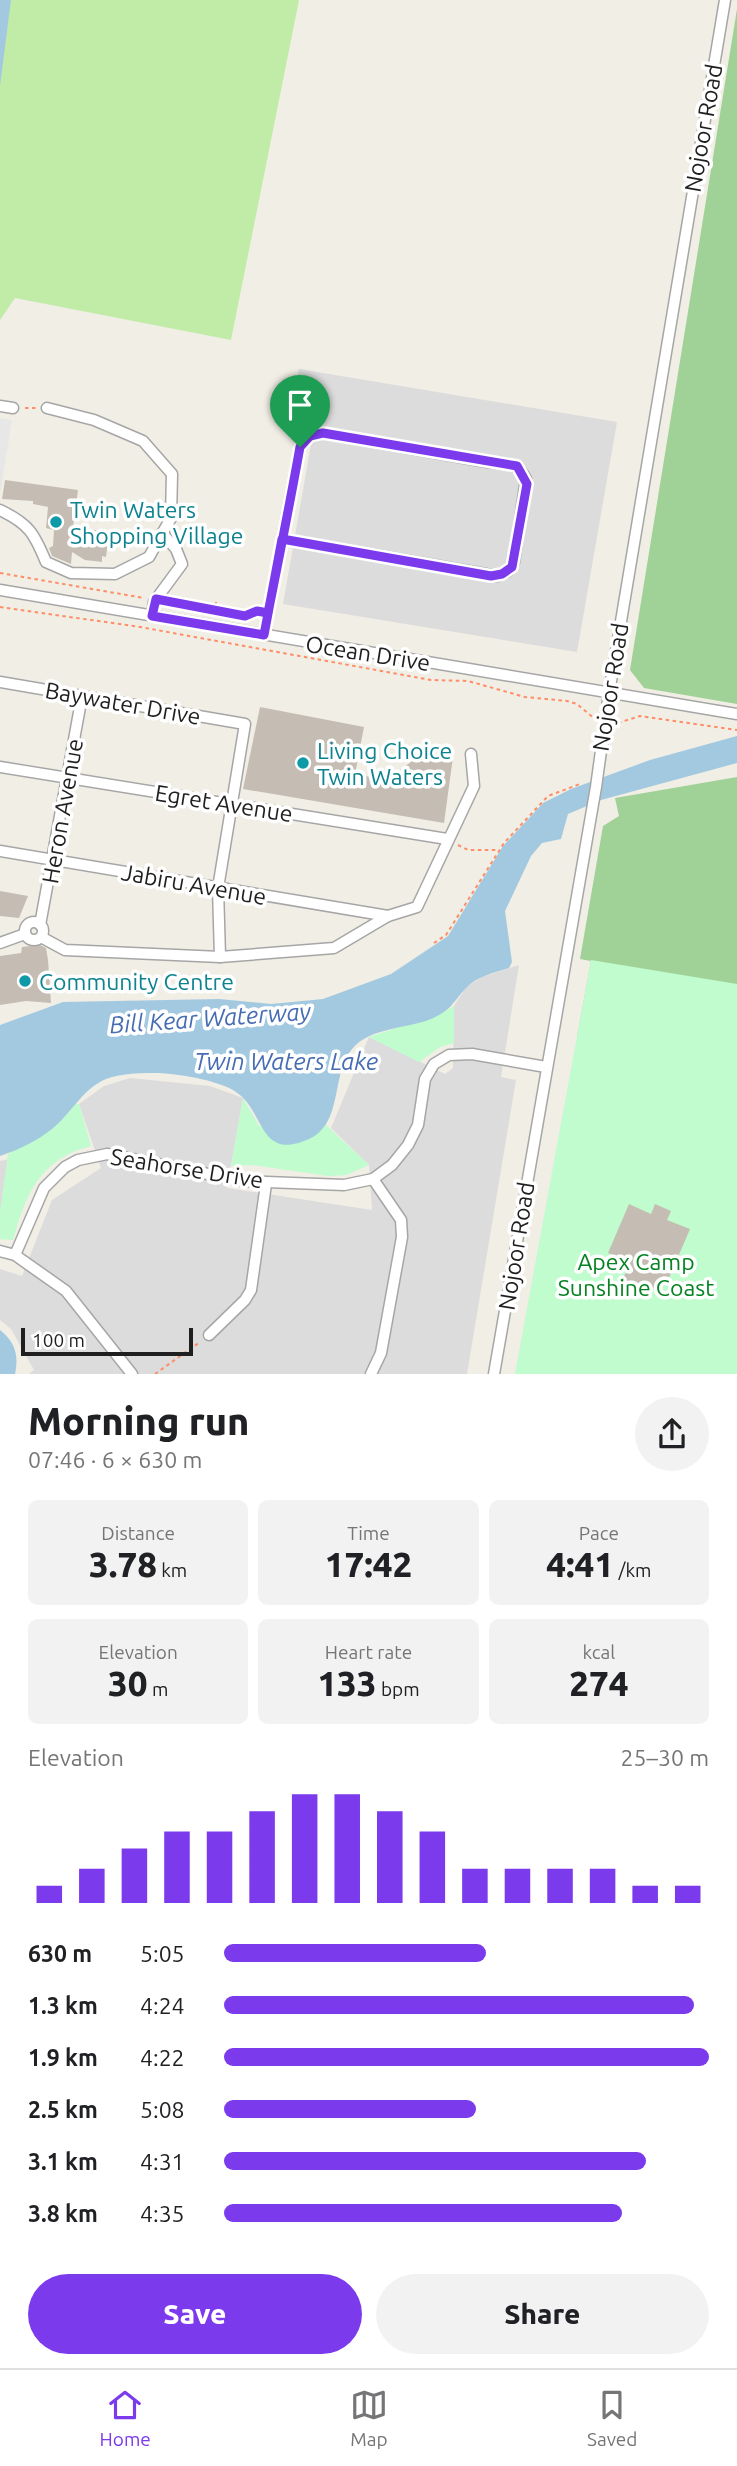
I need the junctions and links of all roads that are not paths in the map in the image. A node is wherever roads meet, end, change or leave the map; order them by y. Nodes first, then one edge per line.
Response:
1 (725, 0) edge
2 (0, 406) edge
3 (13, 408) road end
4 (47, 408) road end
5 (0, 510) edge
6 (162, 533) junction
7 (282, 539) junction
8 (0, 590) edge
9 (152, 616) junction
10 (264, 635) junction
11 (0, 682) edge
12 (608, 693) junction
13 (82, 696) junction
14 (737, 714) edge
15 (471, 754) dead end
16 (0, 767) edge
17 (69, 778) junction
18 (232, 804) junction
19 (447, 839) junction
20 (0, 851) edge
21 (55, 860) junction
22 (218, 888) junction
23 (388, 916) junction
24 (41, 931) junction
25 (0, 943) edge
26 (220, 957) junction
27 (546, 1067) junction
28 (373, 1179) junction
29 (266, 1184) junction
30 (0, 1251) edge
31 (15, 1255) junction
32 (209, 1335) road end
33 (132, 1374) edge
34 (371, 1374) edge
35 (494, 1374) edge

1 - 12 street, Nojoor Road
2 - 3 street
4 - 6 street
5 - 6 street
6 - 9 street
7 - 7 street
7 - 10 street
8 - 9 street, Ocean Drive
9 - 10 street, Ocean Drive
10 - 12 street, Ocean Drive
11 - 13 street, Baywater Drive
12 - 14 street, Ocean Drive
12 - 27 street, Nojoor Road
13 - 17 street, Heron Avenue
13 - 18 street, Baywater Drive
15 - 19 street
16 - 17 street, Egret Avenue
17 - 18 street, Egret Avenue
17 - 21 street, Heron Avenue
18 - 19 street, Egret Avenue
18 - 22 street
19 - 23 street
20 - 21 street, Jabiru Avenue
21 - 22 street, Jabiru Avenue
21 - 24 street, Heron Avenue
22 - 23 street, Jabiru Avenue
22 - 26 street
23 - 26 street
24 - 25 street
24 - 26 street
27 - 28 street
27 - 35 street, Nojoor Road
28 - 29 street, Seahorse Drive
28 - 34 street
29 - 31 street, Seahorse Drive
29 - 32 street
30 - 31 street
31 - 33 street

